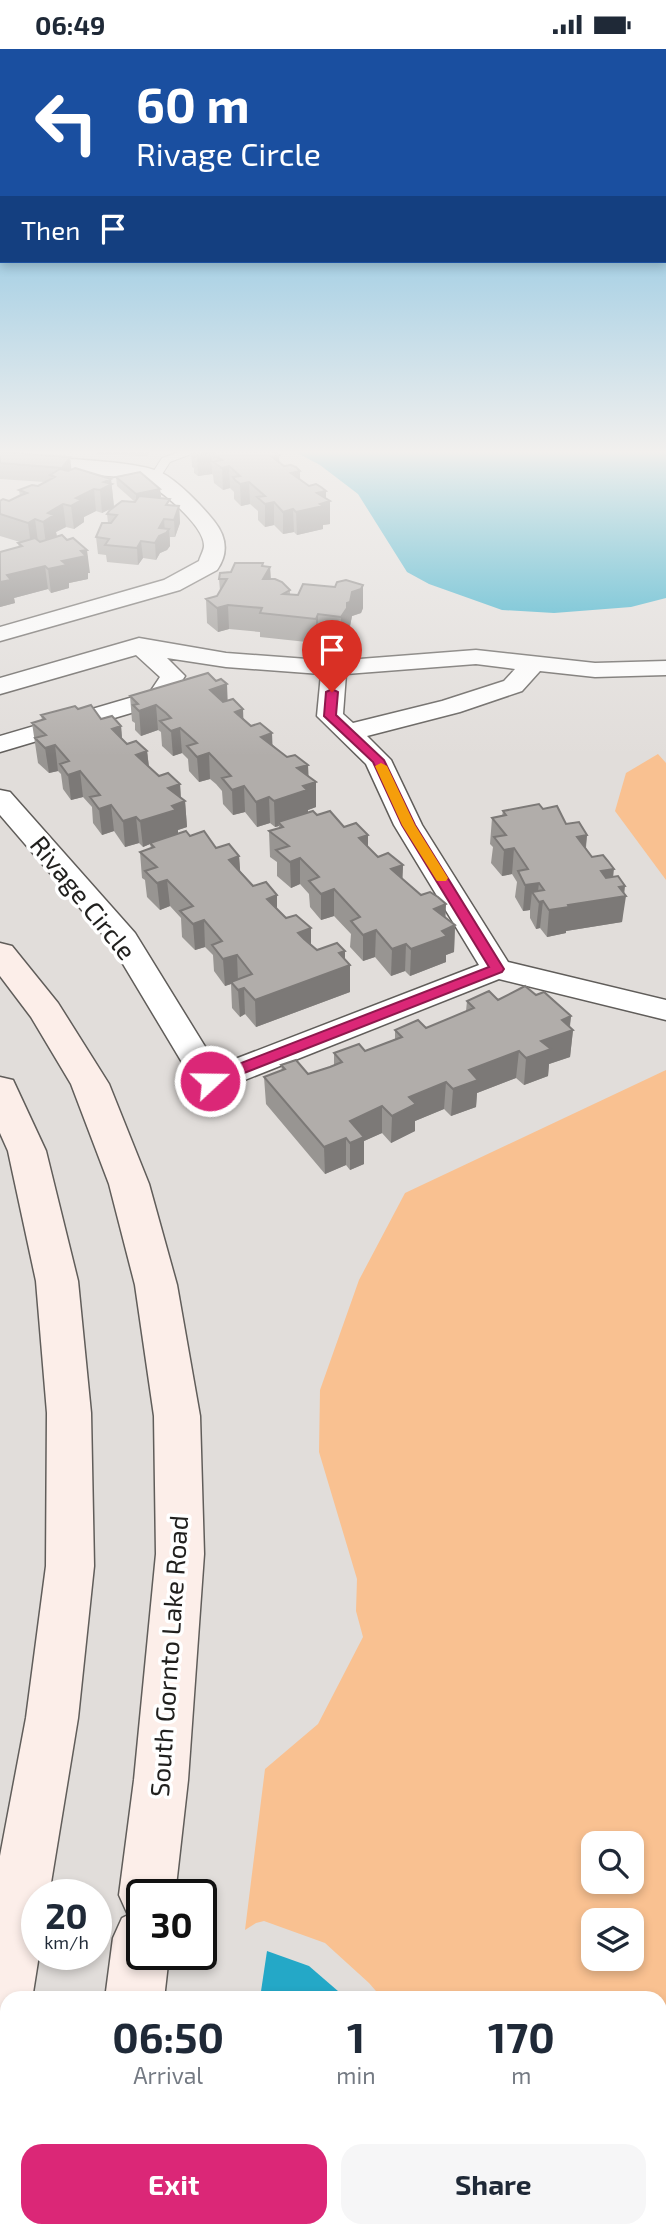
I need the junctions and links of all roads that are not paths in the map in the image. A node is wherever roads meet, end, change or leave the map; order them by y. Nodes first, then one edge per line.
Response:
1 (213, 551) edge
2 (119, 627) junction
3 (0, 634) edge
4 (660, 657) edge
5 (534, 663) junction
6 (334, 668) junction
7 (0, 686) edge
8 (350, 732) junction
9 (0, 744) edge
10 (0, 798) edge
11 (0, 953) edge
12 (497, 969) junction
13 (666, 1010) edge
14 (0, 1089) edge
15 (149, 1879) edge
16 (138, 1970) edge
17 (4, 1991) edge
18 (135, 1991) edge

1 - 2 street
2 - 3 street
2 - 6 street
2 - 7 street
2 - 9 street
4 - 5 street
5 - 6 street
5 - 8 street
6 - 8 street
8 - 12 street
10 - 12 street, Rivage Circle
11 - 15 street, South Gornto Lake Road
12 - 13 street
14 - 17 street
16 - 18 street

